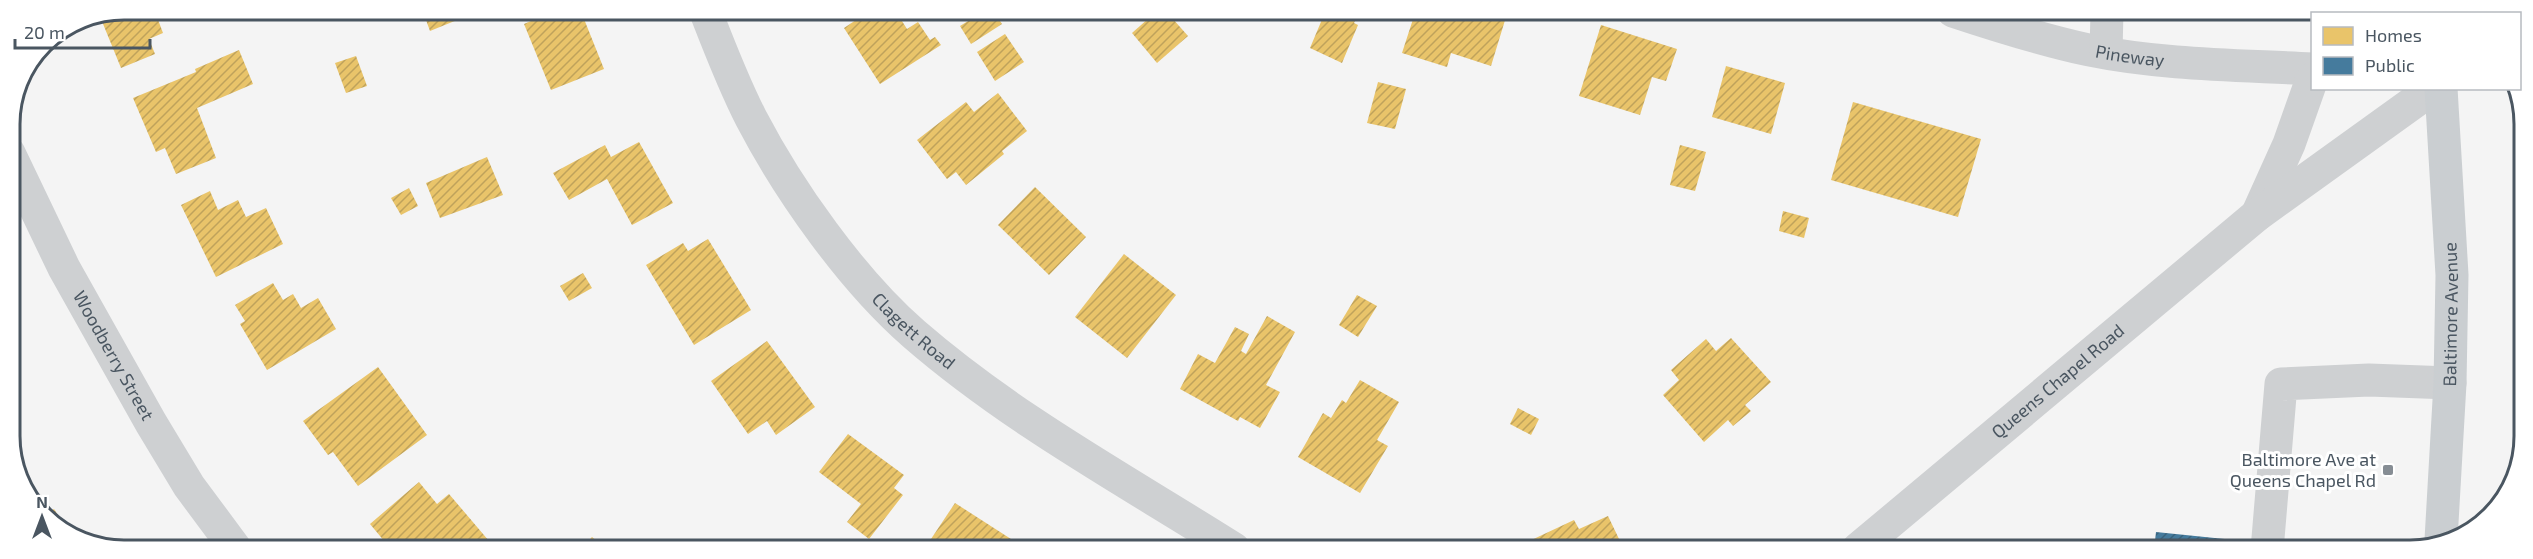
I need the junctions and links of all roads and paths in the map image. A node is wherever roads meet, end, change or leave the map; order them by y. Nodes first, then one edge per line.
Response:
1 (709, 20) edge
2 (1983, 20) edge
3 (2107, 20) edge
4 (2106, 52) junction
5 (2311, 69) edge
6 (2311, 84) edge
7 (2427, 90) edge
8 (2441, 90) edge
9 (20, 176) edge
10 (2257, 215) junction
11 (2450, 383) junction
12 (2441, 534) edge
13 (1870, 539) edge
14 (2268, 539) edge
15 (229, 540) edge
16 (1218, 540) edge

1 - 16 street, Clagett Road
2 - 4 street, Pineway
3 - 4 street
4 - 5 street, Pineway
6 - 10 street, Queens Chapel Road
7 - 10 street, Queens Chapel Road
8 - 11 main road, Baltimore Avenue
9 - 15 street, Woodberry Street
10 - 13 street, Queens Chapel Road
11 - 12 main road, Baltimore Avenue
11 - 14 street

